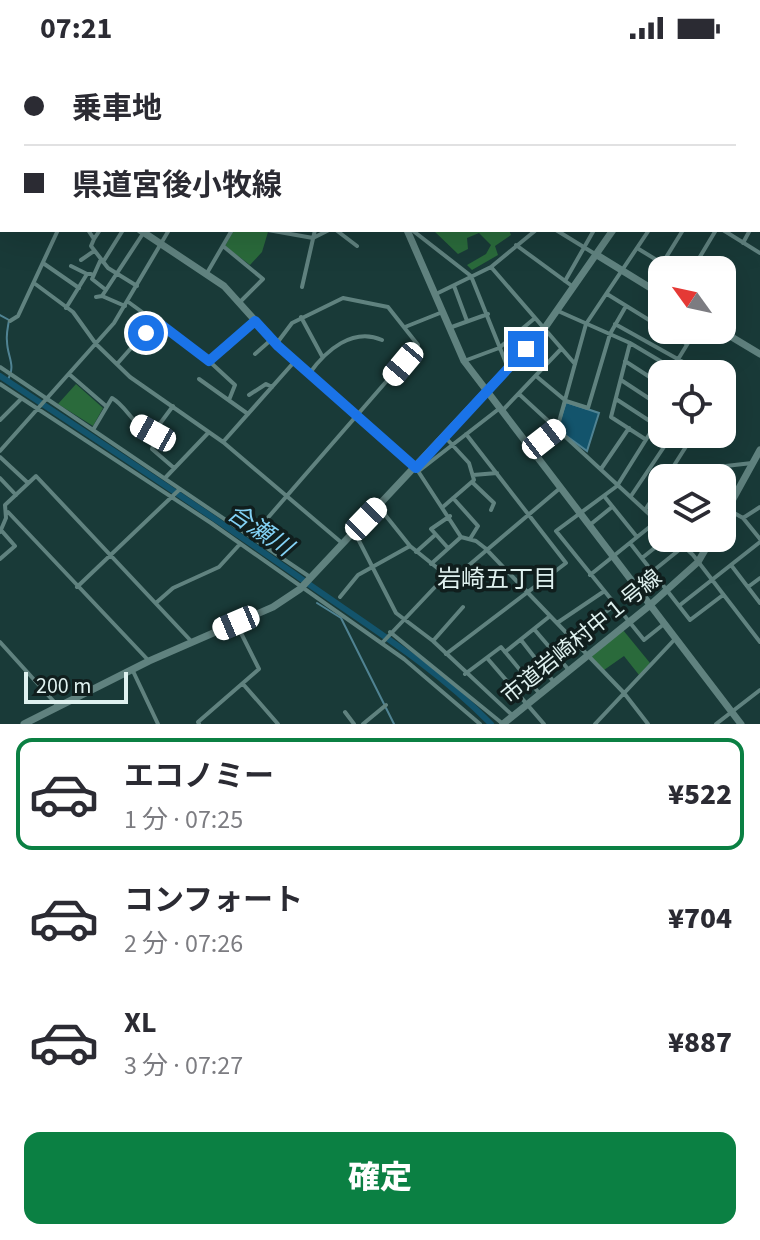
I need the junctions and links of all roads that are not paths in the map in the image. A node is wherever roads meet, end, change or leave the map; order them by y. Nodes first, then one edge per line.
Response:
1 (57, 232) edge
2 (89, 232) edge
3 (99, 232) edge
4 (122, 232) edge
5 (141, 232) edge
6 (144, 232) edge
7 (168, 232) edge
8 (231, 232) edge
9 (279, 232) edge
10 (314, 232) edge
11 (325, 232) edge
12 (339, 232) edge
13 (410, 232) edge
14 (412, 232) edge
15 (533, 232) edge
16 (559, 232) edge
17 (593, 232) edge
18 (612, 232) edge
19 (648, 232) edge
20 (682, 232) edge
21 (715, 232) edge
22 (726, 232) edge
23 (749, 232) edge
24 (313, 238) junction
25 (94, 239) junction
26 (743, 243) junction
27 (162, 244) junction
28 (516, 245) junction
29 (223, 246) junction
30 (357, 246) dead end
31 (586, 248) junction
32 (637, 248) junction
33 (94, 251) junction
34 (760, 253) edge
35 (597, 255) junction
36 (650, 256) edge
37 (667, 256) edge
38 (700, 256) edge
39 (81, 260) dead end
40 (102, 260) junction
41 (43, 263) junction
42 (71, 266) dead end
43 (491, 267) junction
44 (622, 271) junction
45 (89, 274) junction
46 (117, 274) junction
47 (205, 275) junction
48 (471, 276) junction
49 (565, 281) junction
50 (34, 283) junction
51 (137, 286) junction
52 (454, 286) junction
53 (302, 287) dead end
54 (648, 287) edge
55 (79, 288) junction
56 (574, 288) junction
57 (106, 290) junction
58 (607, 294) junction
59 (433, 295) junction
60 (240, 302) junction
61 (126, 303) junction
62 (626, 306) junction
63 (66, 309) junction
64 (558, 311) junction
65 (440, 313) junction
66 (488, 314) junction
67 (301, 317) junction
68 (535, 318) junction
69 (648, 319) edge
70 (155, 320) junction
71 (10, 321) dead end
72 (255, 321) junction
73 (467, 321) junction
74 (586, 324) junction
75 (615, 324) junction
76 (404, 327) junction
77 (447, 329) junction
78 (544, 329) junction
79 (610, 334) junction
80 (382, 340) dead end
81 (736, 340) edge
82 (274, 342) junction
83 (630, 343) junction
84 (96, 344) junction
85 (687, 344) edge
86 (499, 348) junction
87 (561, 349) junction
88 (255, 354) dead end
89 (760, 354) edge
90 (322, 356) junction
91 (660, 360) edge
92 (676, 360) edge
93 (678, 360) edge
94 (209, 361) junction
95 (295, 361) junction
96 (464, 361) junction
97 (625, 361) junction
98 (117, 364) junction
99 (575, 364) junction
100 (0, 367) edge
101 (508, 369) junction
102 (69, 374) junction
103 (309, 374) junction
104 (536, 376) junction
105 (648, 376) edge
106 (199, 379) dead end
107 (621, 380) junction
108 (0, 384) edge
109 (272, 387) junction
110 (487, 391) junction
111 (519, 394) junction
112 (249, 395) dead end
113 (21, 398) junction
114 (648, 398) edge
115 (47, 399) junction
116 (616, 399) junction
117 (229, 400) junction
118 (566, 401) junction
119 (106, 406) junction
120 (173, 406) junction
121 (38, 408) junction
122 (501, 410) junction
123 (248, 414) junction
124 (358, 415) junction
125 (0, 420) edge
126 (648, 420) edge
127 (629, 428) junction
128 (557, 429) junction
129 (93, 430) junction
130 (209, 432) junction
131 (153, 433) junction
132 (466, 434) junction
133 (648, 434) edge
134 (445, 437) junction
135 (645, 439) junction
136 (223, 442) junction
137 (453, 445) junction
138 (662, 448) edge
139 (532, 449) junction
140 (0, 451) edge
141 (760, 451) edge
142 (0, 457) edge
143 (752, 463) junction
144 (726, 464) edge
145 (174, 468) junction
146 (418, 469) junction
147 (600, 470) junction
148 (497, 473) junction
149 (473, 475) junction
150 (166, 477) junction
151 (0, 478) edge
152 (28, 483) junction
153 (473, 483) junction
154 (617, 486) junction
155 (561, 488) junction
156 (180, 489) dead end
157 (736, 492) edge
158 (16, 495) junction
159 (287, 496) junction
160 (604, 496) junction
161 (631, 497) junction
162 (173, 498) junction
163 (453, 498) junction
164 (648, 505) edge
165 (378, 506) junction
166 (444, 506) junction
167 (613, 507) junction
168 (760, 507) edge
169 (491, 510) dead end
170 (645, 510) junction
171 (7, 511) junction
172 (529, 513) junction
173 (648, 513) edge
174 (579, 514) junction
175 (736, 514) edge
176 (450, 516) junction
177 (743, 518) junction
178 (589, 526) junction
179 (648, 528) edge
180 (1, 531) edge
181 (354, 531) junction
182 (435, 535) junction
183 (252, 536) junction
184 (461, 537) junction
185 (637, 537) junction
186 (470, 540) junction
187 (760, 541) edge
188 (343, 543) junction
189 (630, 543) junction
190 (240, 544) junction
191 (410, 546) junction
192 (448, 548) junction
193 (485, 548) junction
194 (416, 552) junction
195 (650, 552) edge
196 (679, 552) edge
197 (689, 552) edge
198 (704, 552) edge
199 (111, 556) junction
200 (612, 557) junction
201 (642, 558) junction
202 (0, 559) edge
203 (698, 562) junction
204 (431, 564) junction
205 (731, 565) junction
206 (374, 569) junction
207 (653, 571) junction
208 (447, 575) junction
209 (590, 575) junction
210 (310, 577) junction
211 (760, 578) edge
212 (712, 580) junction
213 (77, 587) junction
214 (748, 587) junction
215 (301, 588) junction
216 (667, 590) junction
217 (603, 592) junction
218 (528, 593) junction
219 (723, 595) junction
220 (340, 597) dead end
221 (157, 602) junction
222 (760, 603) edge
223 (615, 605) junction
224 (679, 605) junction
225 (649, 606) junction
226 (463, 607) dead end
227 (550, 616) junction
228 (402, 618) junction
229 (628, 622) junction
230 (236, 623) junction
231 (557, 623) junction
232 (664, 624) junction
233 (534, 629) junction
234 (390, 633) junction
235 (572, 638) junction
236 (675, 639) junction
237 (521, 640) junction
238 (433, 641) junction
239 (0, 642) edge
240 (192, 642) junction
241 (382, 642) junction
242 (760, 642) edge
243 (505, 652) junction
244 (446, 654) junction
245 (587, 655) junction
246 (487, 658) junction
247 (149, 661) junction
248 (436, 668) junction
249 (132, 669) junction
250 (568, 669) junction
251 (465, 674) junction
252 (427, 679) junction
253 (553, 681) junction
254 (243, 684) junction
255 (760, 690) edge
256 (539, 693) junction
257 (624, 693) junction
258 (386, 705) dead end
259 (58, 706) junction
260 (525, 706) junction
261 (345, 712) dead end
262 (731, 712) junction
263 (512, 715) junction
264 (24, 724) edge
265 (158, 724) edge
266 (199, 724) edge
267 (278, 724) edge
268 (354, 724) edge
269 (363, 724) edge
270 (480, 724) edge
271 (503, 724) edge
272 (544, 724) edge
273 (595, 724) edge
274 (648, 724) edge
275 (716, 724) edge
276 (741, 724) edge

1 - 41 street
2 - 25 street
3 - 25 street
4 - 40 street
5 - 46 street
6 - 27 street
7 - 27 street
8 - 29 street
9 - 24 street
10 - 24 street
11 - 24 street
12 - 30 street
13 - 59 street
14 - 48 street
15 - 28 street
16 - 31 street
17 - 31 street
18 - 35 street
19 - 32 street
20 - 37 street
21 - 38 street
22 - 26 street
23 - 26 street
24 - 53 street
25 - 33 street
26 - 34 street
27 - 47 street
27 - 51 street
28 - 43 street
28 - 49 street
29 - 47 street
29 - 60 street
31 - 35 street
31 - 49 street
32 - 36 street
32 - 44 street
33 - 39 street
33 - 40 street
35 - 44 street
35 - 56 street
40 - 45 street
40 - 46 street
41 - 50 street
41 - 55 street
42 - 45 street
43 - 48 street
43 - 68 street
44 - 54 street
44 - 58 street
45 - 55 street
45 - 57 street
46 - 51 street
46 - 57 street
47 - 60 street
48 - 52 street
48 - 66 street
49 - 56 street
50 - 63 street
50 - 71 street
51 - 61 street
52 - 59 street
52 - 73 street
55 - 63 street
56 - 64 street
57 - 61 street
58 - 62 street
58 - 74 street
59 - 65 street
60 - 72 street
61 - 70 street
61 - 84 street
62 - 69 street
62 - 75 street
63 - 84 street
64 - 74 street
64 - 78 street
65 - 76 street
65 - 77 street
66 - 73 street
66 - 86 street
67 - 76 street
67 - 82 street
67 - 90 street
68 - 78 street
68 - 86 street
70 - 94 street
70 - 98 street
72 - 82 street
72 - 94 street
73 - 77 street
74 - 79 street
74 - 99 street
75 - 79 street
75 - 92 street
76 - 124 street
77 - 96 street
78 - 87 street
78 - 101 street
79 - 83 street
79 - 118 street
80 - 90 street
81 - 89 street
82 - 88 street
82 - 95 street
83 - 91 street
83 - 97 street
84 - 98 street
84 - 102 street
85 - 93 street
86 - 96 street
86 - 101 street
87 - 99 street
87 - 104 street
90 - 103 street
94 - 117 street
95 - 103 street
95 - 109 street
96 - 110 street
97 - 105 street
97 - 107 street
98 - 120 street
99 - 118 street
100 - 115 street
101 - 110 street
102 - 115 street
102 - 119 street
103 - 124 street
104 - 111 street
104 - 118 street
106 - 117 street
107 - 114 street
107 - 116 street
108 - 113 street
109 - 112 street
109 - 123 street
110 - 122 street
110 - 134 street
111 - 122 street
111 - 128 street
113 - 121 street
113 - 125 street
115 - 121 street
115 - 129 street
116 - 126 street
116 - 127 street
117 - 123 street
118 - 128 street
119 - 129 street
119 - 131 street
120 - 130 street
120 - 131 street
121 - 140 street
121 - 162 street
122 - 132 street
122 - 139 street
123 - 136 street
124 - 146 street
124 - 159 street
127 - 135 street
127 - 147 street
128 - 139 street
128 - 147 street
129 - 150 street
130 - 136 street
130 - 145 street
131 - 145 street
132 - 137 street
132 - 148 street
133 - 135 street
134 - 137 street
134 - 146 street
135 - 154 street
136 - 159 street
137 - 146 street
137 - 149 street
138 - 161 street
139 - 155 street
141 - 143 street
142 - 152 street
143 - 144 street
143 - 157 street
145 - 150 street
146 - 165 street
146 - 166 street
147 - 154 street
148 - 149 street
148 - 172 street
149 - 153 street
150 - 183 street
151 - 158 street
152 - 158 street
152 - 199 street
153 - 163 street
153 - 169 street
154 - 160 street
154 - 161 street
155 - 172 street
155 - 174 street
156 - 162 street
158 - 171 street
159 - 183 street
159 - 188 street
160 - 167 street
160 - 174 street
161 - 170 street
162 - 190 street
162 - 199 street
163 - 166 street
163 - 186 street
164 - 170 street
165 - 181 street
165 - 191 street
166 - 176 street
167 - 178 street
167 - 185 street
168 - 177 street
170 - 173 street
171 - 180 street
171 - 213 street
172 - 193 street
172 - 218 street
174 - 178 street
174 - 209 street
175 - 177 street
176 - 182 street
176 - 184 street
177 - 187 street
178 - 200 street
179 - 185 street
180 - 202 street
181 - 188 street
181 - 206 street
182 - 192 street
182 - 194 street
183 - 210 street
184 - 186 street
184 - 192 street
185 - 189 street
186 - 193 street
187 - 205 street
188 - 210 street
189 - 200 street
189 - 201 street
190 - 215 street
190 - 221 street
191 - 194 street
191 - 206 street
192 - 204 street
193 - 208 street
193 - 218 street
194 - 204 street
195 - 201 street
196 - 207 street
197 - 203 street
198 - 203 street, 市道岩崎村中１号線
199 - 213 street
199 - 221 street
200 - 209 street
200 - 225 street
201 - 207 street
203 - 212 street
203 - 216 street, 市道岩崎村中１号線
204 - 208 street
205 - 212 street
205 - 214 street
206 - 220 street
206 - 228 street
207 - 216 street
208 - 228 street
209 - 217 street
210 - 215 street
211 - 214 street
212 - 219 street
212 - 224 street
213 - 247 street
214 - 222 street
215 - 230 street
215 - 241 street
216 - 224 street
216 - 225 street, 市道岩崎村中１号線
217 - 223 street
217 - 231 street
218 - 227 street
218 - 244 street
219 - 224 street
219 - 242 street
221 - 240 street
223 - 229 street
223 - 235 street
225 - 229 street, 市道岩崎村中１号線
225 - 232 street
226 - 238 street
227 - 231 street
227 - 233 street
228 - 234 street
228 - 238 street
229 - 232 street
229 - 245 street, 市道岩崎村中１号線
230 - 240 street
230 - 254 street
231 - 235 street
232 - 236 street
233 - 237 street
233 - 250 street
234 - 241 street
234 - 248 street
235 - 245 street
236 - 257 street
236 - 262 street
237 - 243 street
237 - 253 street
238 - 244 street
239 - 259 street
240 - 247 street
241 - 252 street
243 - 246 street
243 - 256 street
244 - 251 street
245 - 250 street, 市道岩崎村中１号線
245 - 257 street
246 - 251 street
246 - 260 street
247 - 249 street
248 - 252 street
248 - 271 street
249 - 259 street
249 - 265 street
250 - 253 street, 市道岩崎村中１号線
251 - 263 street
252 - 270 street
253 - 256 street, 市道岩崎村中１号線
254 - 266 street
254 - 267 street
255 - 262 street
256 - 260 street, 市道岩崎村中１号線
257 - 273 street
257 - 274 street
258 - 269 street
259 - 264 street
260 - 263 street, 市道岩崎村中１号線
260 - 272 street
261 - 268 street
262 - 275 street
262 - 276 street
263 - 271 street, 市道岩崎村中１号線

